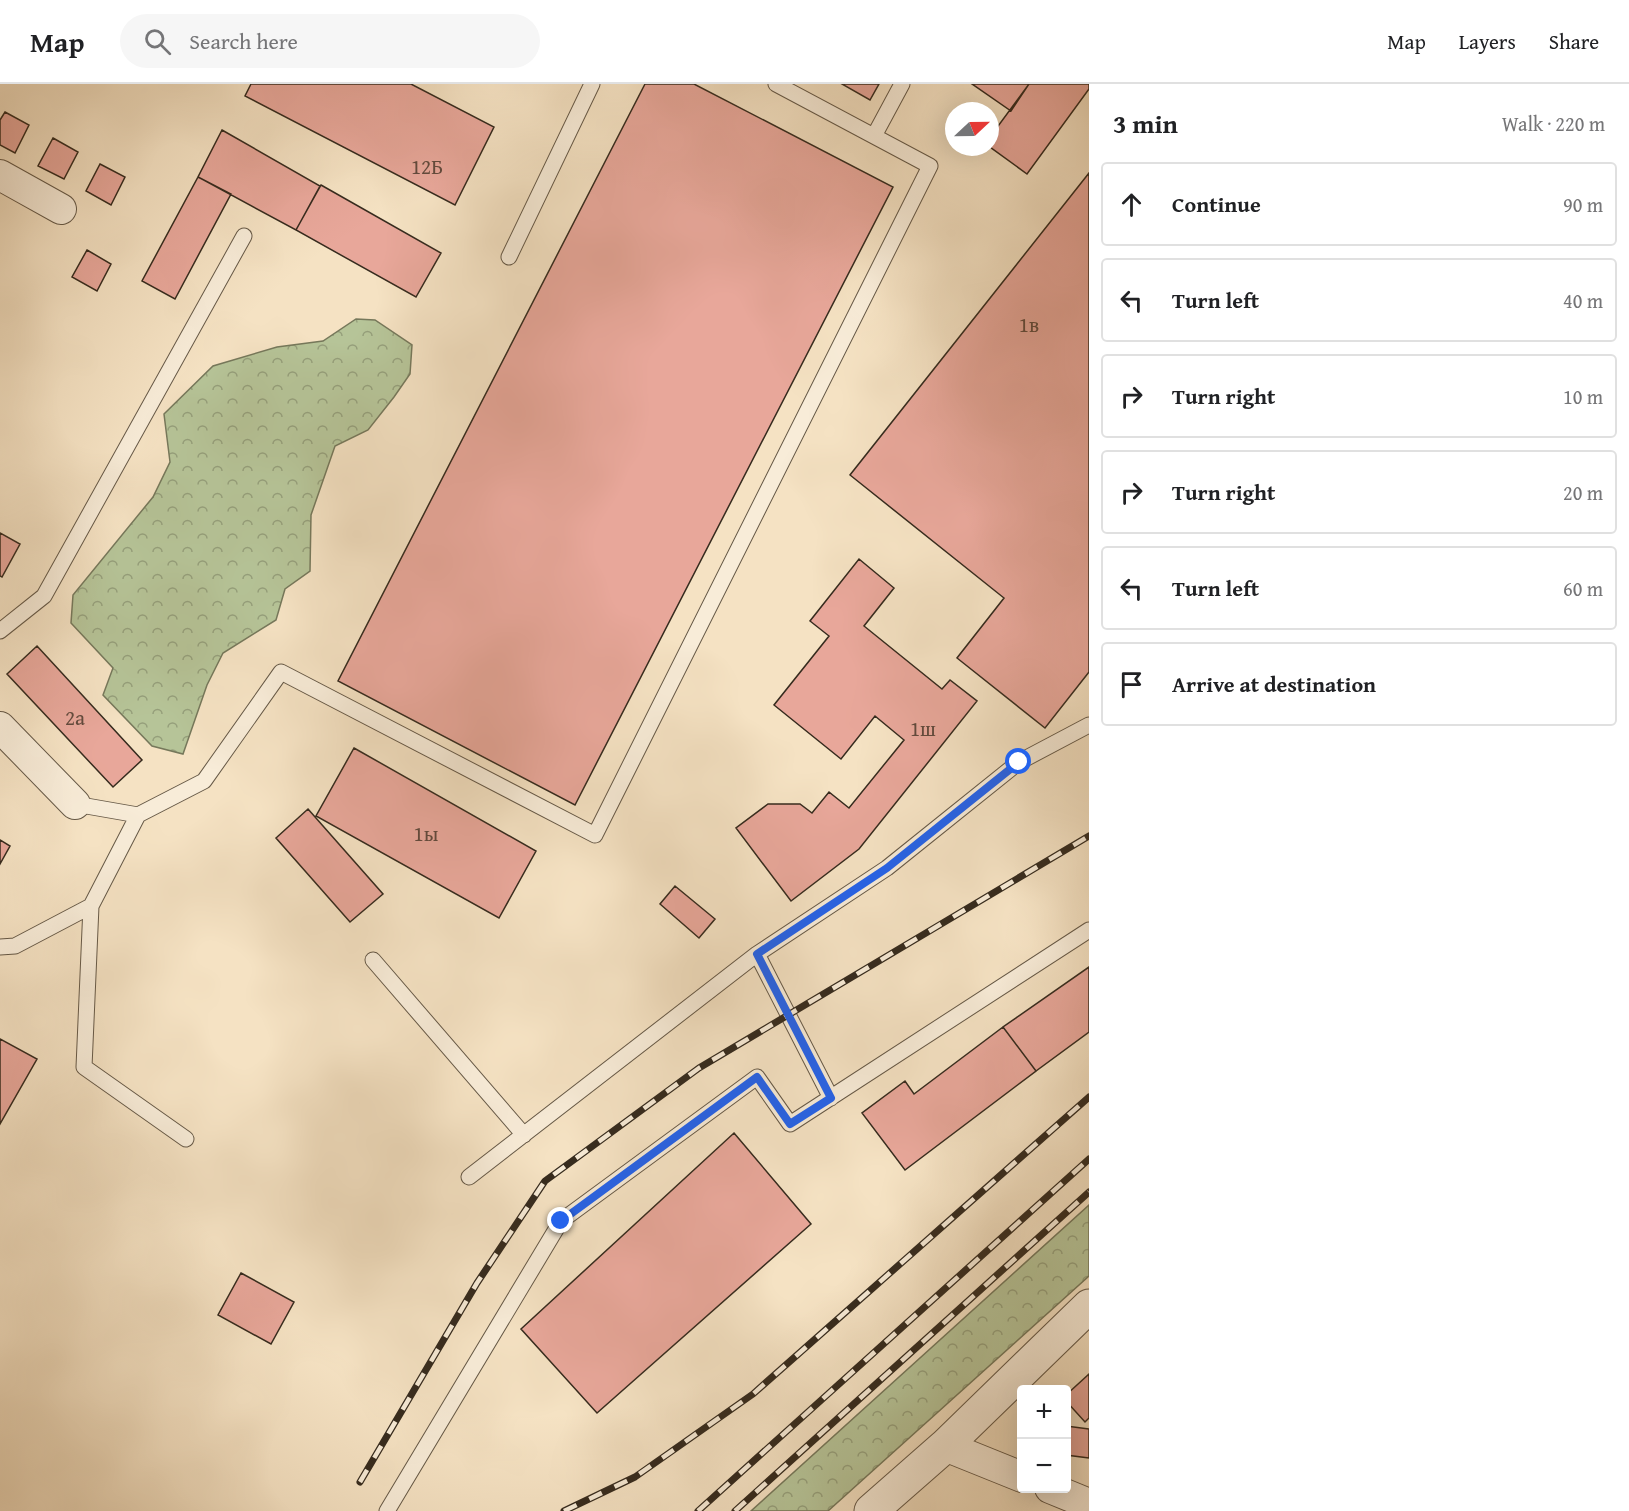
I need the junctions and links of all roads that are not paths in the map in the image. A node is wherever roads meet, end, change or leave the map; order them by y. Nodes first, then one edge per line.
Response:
1 (592, 84) edge
2 (776, 84) edge
3 (902, 84) edge
4 (874, 136) junction
5 (0, 176) edge
6 (61, 209) dead end
7 (244, 236) dead end
8 (509, 257) dead end
9 (0, 632) edge
10 (1089, 725) edge
11 (0, 727) edge
12 (75, 804) joint
13 (138, 815) junction
14 (91, 906) junction
15 (1089, 930) edge
16 (0, 947) edge
17 (757, 954) junction
18 (373, 960) dead end
19 (831, 1098) junction
20 (524, 1135) junction
21 (186, 1139) dead end
22 (469, 1177) dead end
23 (1089, 1306) edge
24 (945, 1446) junction
25 (1017, 1475) edge
26 (1062, 1493) edge
27 (1089, 1504) edge
28 (387, 1511) edge
29 (871, 1511) edge

1 - 8 lane
2 - 4 lane
3 - 4 lane
4 - 13 lane
5 - 6 street
7 - 9 lane
10 - 17 lane
11 - 12 street
12 - 13 lane
13 - 14 lane
14 - 16 lane
14 - 21 lane
15 - 19 lane
17 - 19 lane
17 - 20 lane
18 - 20 lane
19 - 28 lane
20 - 22 lane
23 - 24 street
24 - 25 street
24 - 29 street
26 - 27 street

